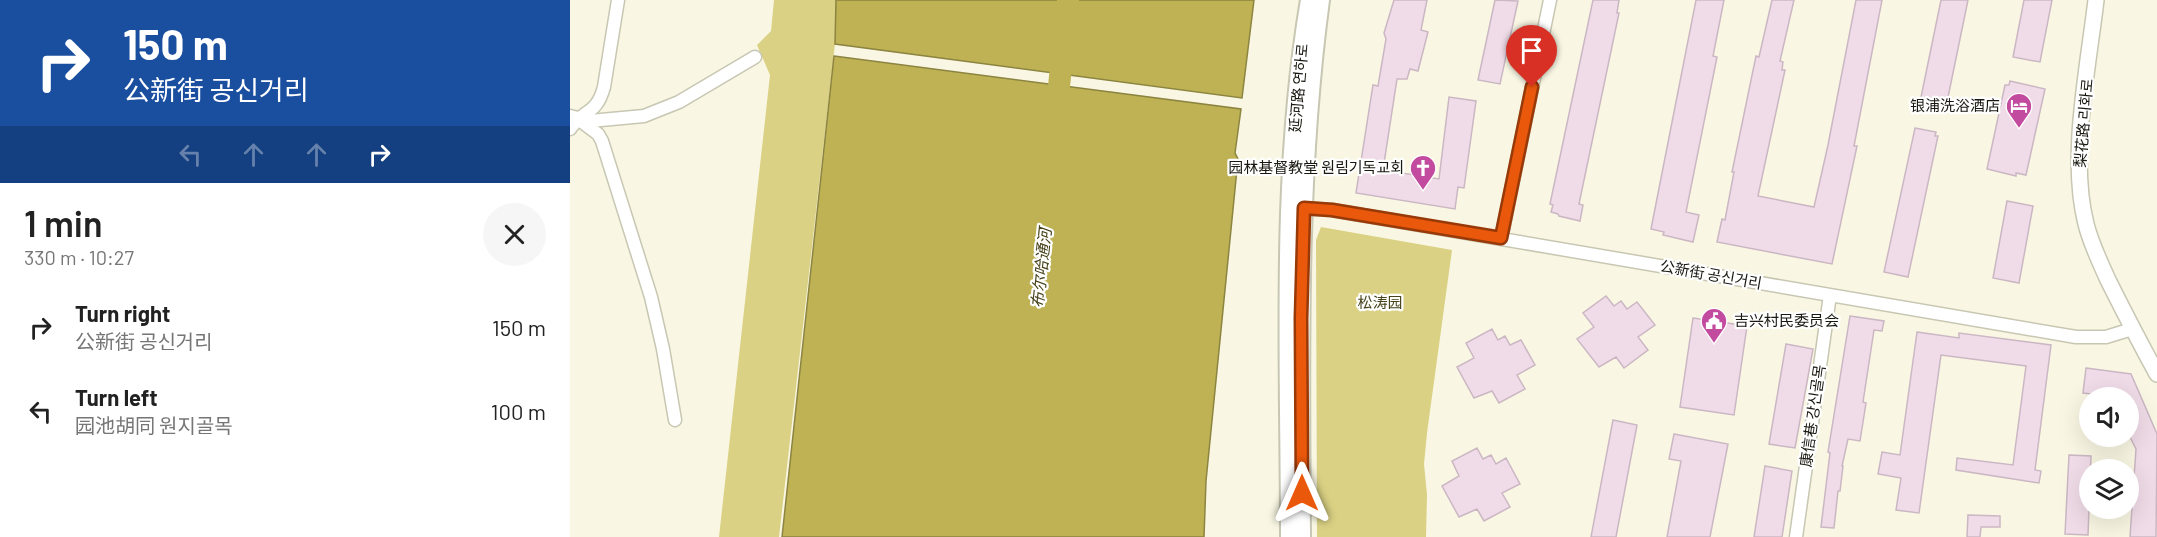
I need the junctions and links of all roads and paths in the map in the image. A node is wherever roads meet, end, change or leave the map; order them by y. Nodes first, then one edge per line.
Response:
1 (618, 0) edge
2 (1309, 0) edge
3 (1321, 0) edge
4 (1550, 0) edge
5 (2096, 0) edge
6 (755, 57) dead end
7 (573, 121) edge
8 (1297, 208) junction
9 (1501, 238) junction
10 (1830, 295) junction
11 (2132, 329) junction
12 (2157, 374) edge
13 (675, 420) dead end
14 (1288, 537) edge
15 (1302, 537) edge
16 (1796, 537) edge

1 - 7 street
2 - 8 main road, 延河路 연하로
3 - 8 main road, 延河路 연하로
4 - 9 street
5 - 11 street, 梨花路 리화로
6 - 7 street
7 - 13 street
8 - 9 street, 公新街 공신거리
8 - 14 main road, 延河路 연하로
8 - 15 main road, 延河路 연하로
9 - 10 street, 公新街 공신거리
10 - 11 street, 公新街 공신거리
10 - 16 street, 康信巷 강신골목
11 - 12 street, 梨花路 리화로

